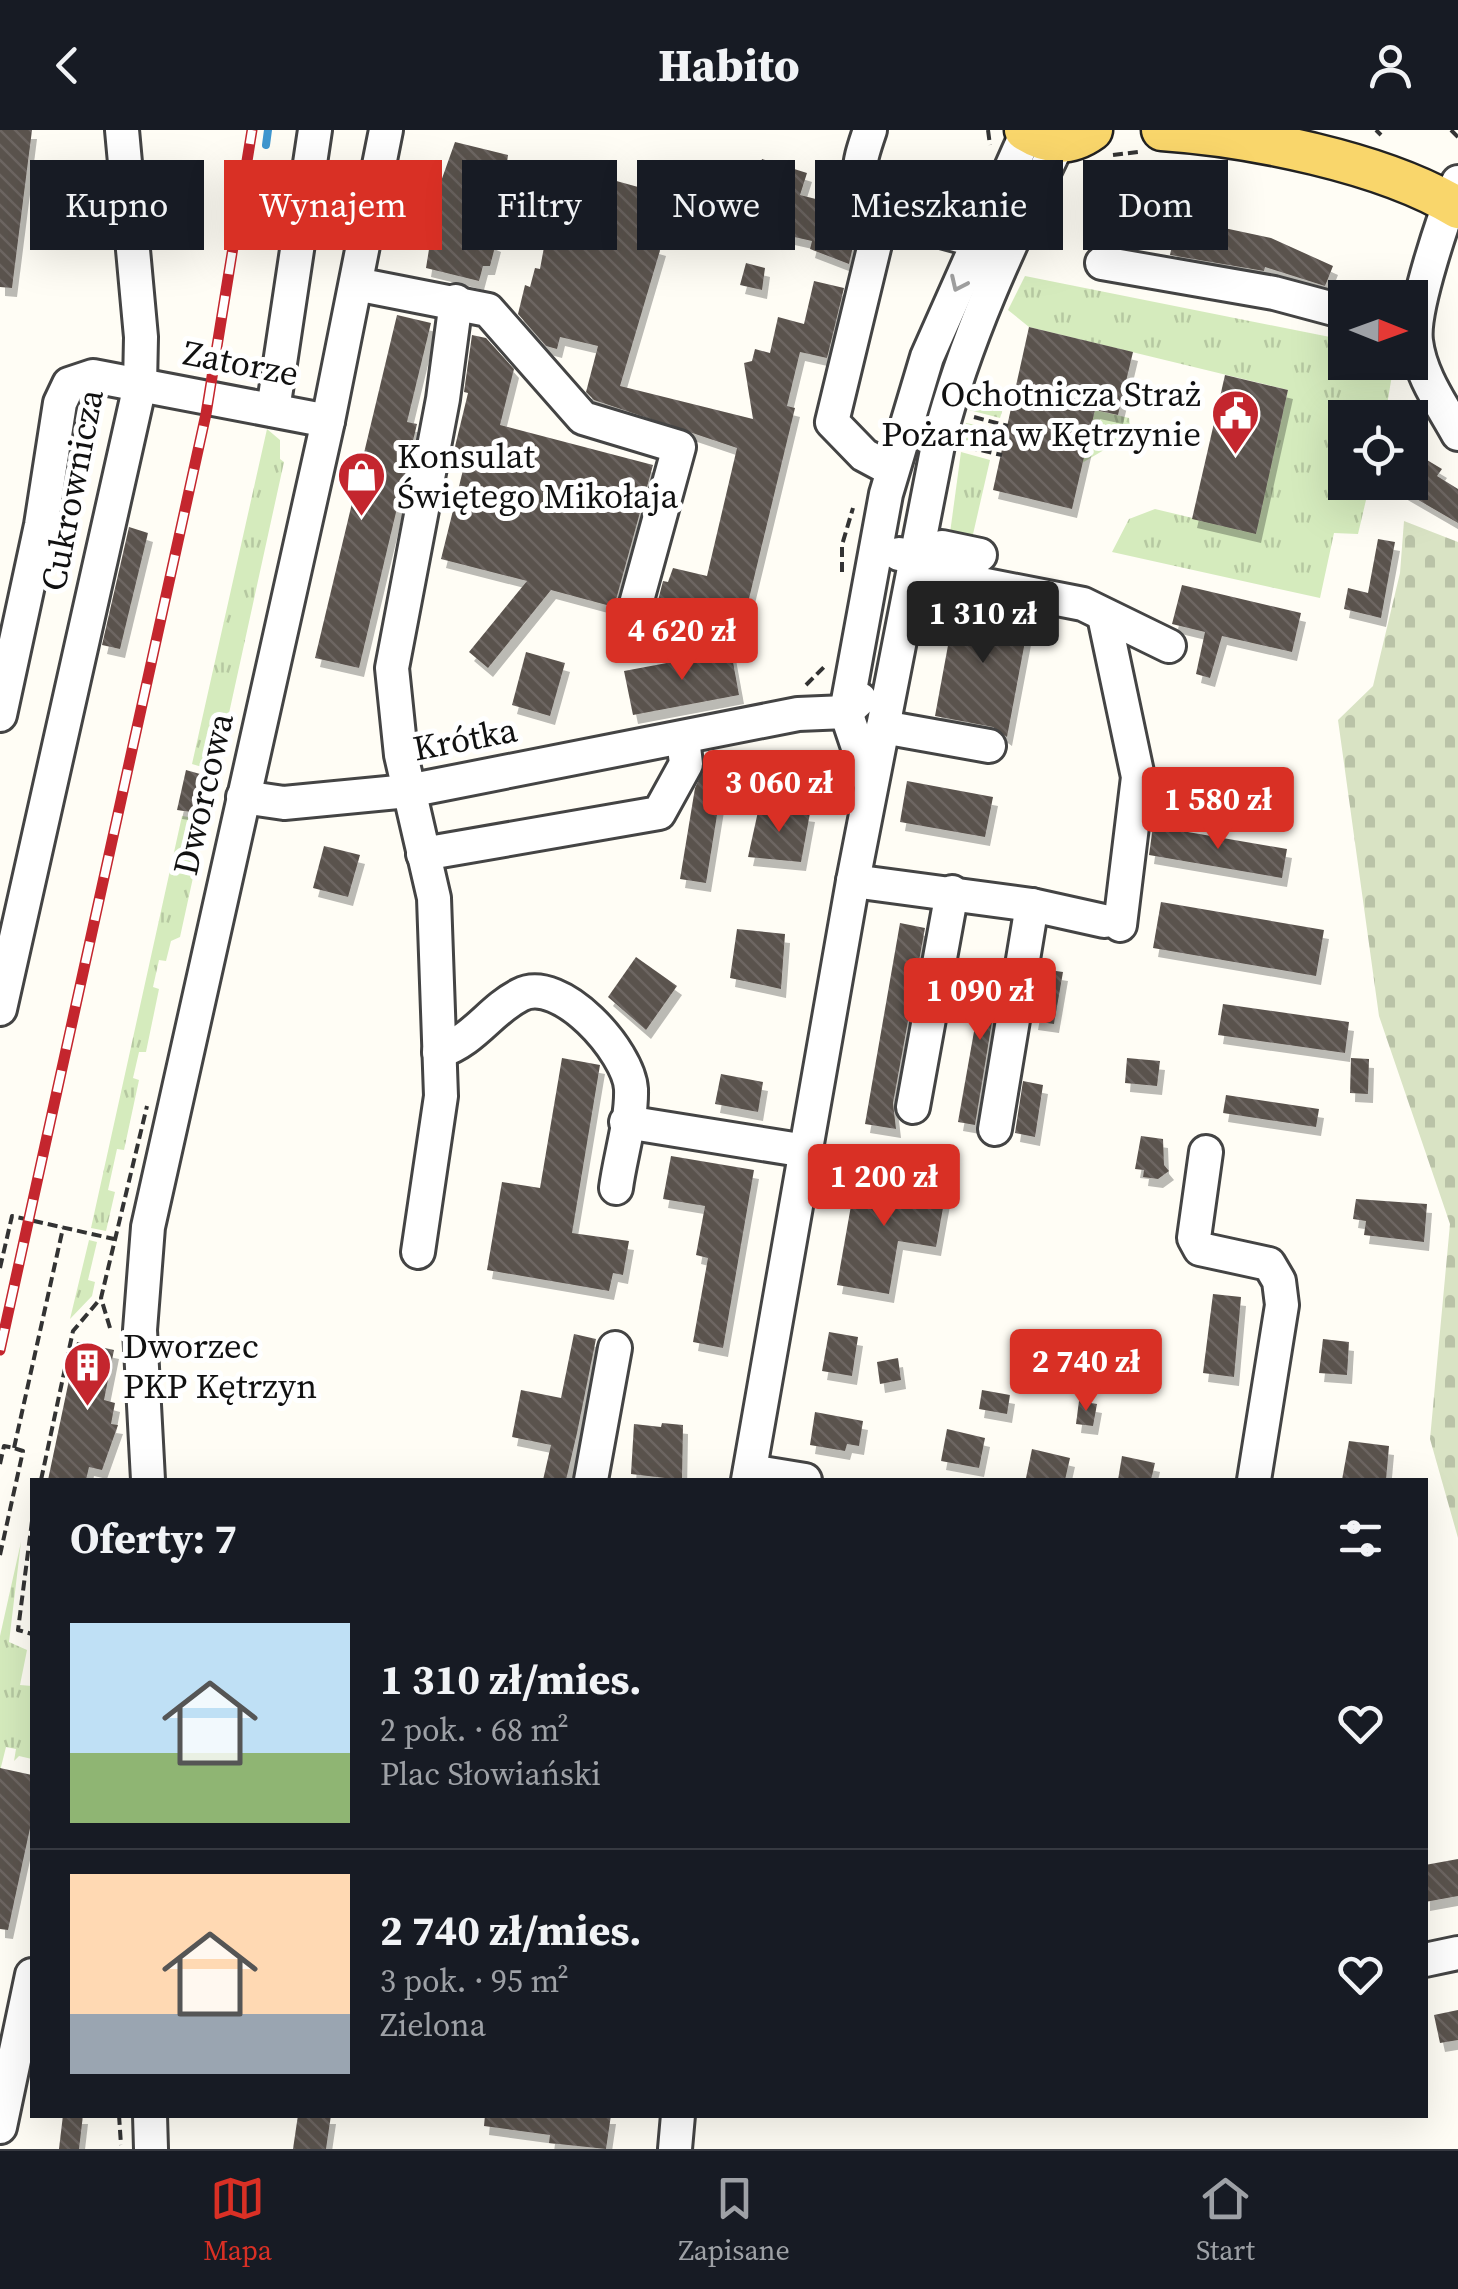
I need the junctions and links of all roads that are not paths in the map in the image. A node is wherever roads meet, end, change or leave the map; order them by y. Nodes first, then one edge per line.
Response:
1 (122, 130) edge
2 (315, 130) edge
3 (386, 130) edge
4 (870, 130) edge
5 (1162, 130) edge
6 (1225, 132) edge
7 (1050, 134) edge
8 (860, 160) edge
9 (1033, 160) edge
10 (1455, 198) edge
11 (1435, 242) junction
12 (874, 250) edge
13 (974, 250) edge
14 (1102, 263) dead end
15 (1458, 279) edge
16 (1426, 280) edge
17 (356, 284) junction
18 (456, 302) junction
19 (1328, 307) edge
20 (1428, 380) edge
21 (140, 384) junction
22 (273, 410) junction
23 (328, 421) junction
24 (1458, 434) edge
25 (892, 470) junction
26 (875, 549) junction
27 (980, 556) dead end
28 (916, 557) junction
29 (1104, 616) junction
30 (631, 622) dead end
31 (1169, 646) dead end
32 (853, 657) junction
33 (895, 667) junction
34 (846, 712) junction
35 (798, 714) junction
36 (0, 715) edge
37 (883, 727) junction
38 (683, 738) junction
39 (989, 746) dead end
40 (871, 788) junction
41 (408, 791) junction
42 (243, 798) junction
43 (423, 854) junction
44 (853, 881) junction
45 (952, 892) junction
46 (1032, 905) junction
47 (0, 1009) edge
48 (439, 1052) junction
49 (913, 1107) dead end
50 (626, 1122) junction
51 (995, 1129) dead end
52 (806, 1151) junction
53 (1206, 1152) dead end
54 (616, 1188) dead end
55 (418, 1252) dead end
56 (615, 1348) dead end
57 (749, 1476) edge
58 (148, 1478) edge
59 (591, 1478) edge
60 (778, 1478) edge
61 (1254, 1478) edge
62 (1458, 1954) edge
63 (1428, 1959) edge
64 (30, 1984) edge
65 (150, 2118) edge
66 (678, 2118) edge
67 (0, 2127) edge
68 (151, 2149) edge
69 (675, 2149) edge

1 - 21 street
2 - 22 street
3 - 17 street, Dworcowa
4 - 8 street
5 - 6 main road
6 - 10 main road
7 - 9 street
7 - 28 street
10 - 11 street
11 - 15 street
11 - 16 street
12 - 25 street
13 -> 25 street
14 - 19 street
17 - 18 street
17 - 23 street, Dworcowa
18 - 30 street
18 - 41 street
20 - 24 street
21 - 22 street, Zatorze
21 - 36 street, Cukrownicza
21 - 47 street, Cukrownicza
22 - 23 street, Zatorze
23 - 42 street, Dworcowa
25 - 26 street
26 - 28 street
26 - 32 street
27 - 28 street
28 - 29 street
28 - 33 street
29 - 31 street
29 - 46 street
32 - 34 street
32 - 35 street
33 - 34 street
33 - 37 street
34 - 35 street, Krótka
34 - 40 street
35 - 38 street, Krótka
37 - 39 street
37 - 40 street
38 - 41 street, Krótka
38 - 43 street
40 - 44 street
41 - 42 street, Krótka
41 - 43 street
42 - 58 street, Dworcowa
43 - 48 street
44 - 45 street
44 - 52 street
45 - 46 street
45 - 49 street
46 - 51 street
48 - 50 street
48 - 55 street
50 - 52 street
50 - 54 street
52 - 57 street
53 - 61 street
56 - 59 street
57 - 60 street
62 - 63 street
64 - 67 street
65 - 68 street
66 - 69 street

